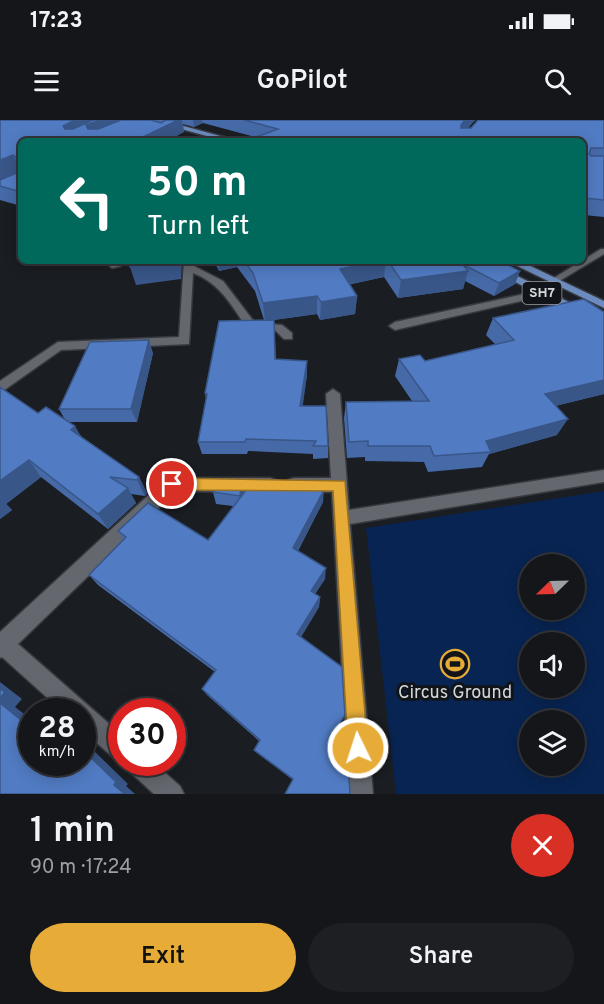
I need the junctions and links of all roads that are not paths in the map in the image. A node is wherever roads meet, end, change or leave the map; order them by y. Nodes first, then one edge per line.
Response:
1 (153, 120) edge
2 (222, 138) edge
3 (604, 250) edge
4 (586, 261) edge
5 (486, 264) edge
6 (518, 264) edge
7 (581, 264) edge
8 (190, 265) edge
9 (553, 281) junction
10 (543, 293) junction
11 (604, 305) edge
12 (395, 326) dead end
13 (604, 326) edge
14 (288, 336) dead end
15 (0, 388) edge
16 (333, 394) dead end
17 (604, 476) edge
18 (340, 485) junction
19 (342, 518) junction
20 (1, 645) edge
21 (63, 698) edge
22 (96, 727) edge
23 (108, 738) edge
24 (151, 776) edge
25 (172, 794) edge
26 (361, 794) edge

1 - 2 main road
3 - 4 lane
5 - 10 main road, SH7
6 - 9 main road, SH7
7 - 9 lane
8 - 14 street
8 - 15 street
9 - 11 main road, SH7
10 - 12 street
10 - 13 main road, SH7
16 - 18 street
17 - 19 street
18 - 19 street
18 - 20 street
19 - 26 street
20 - 21 street
22 - 23 street
24 - 25 street

